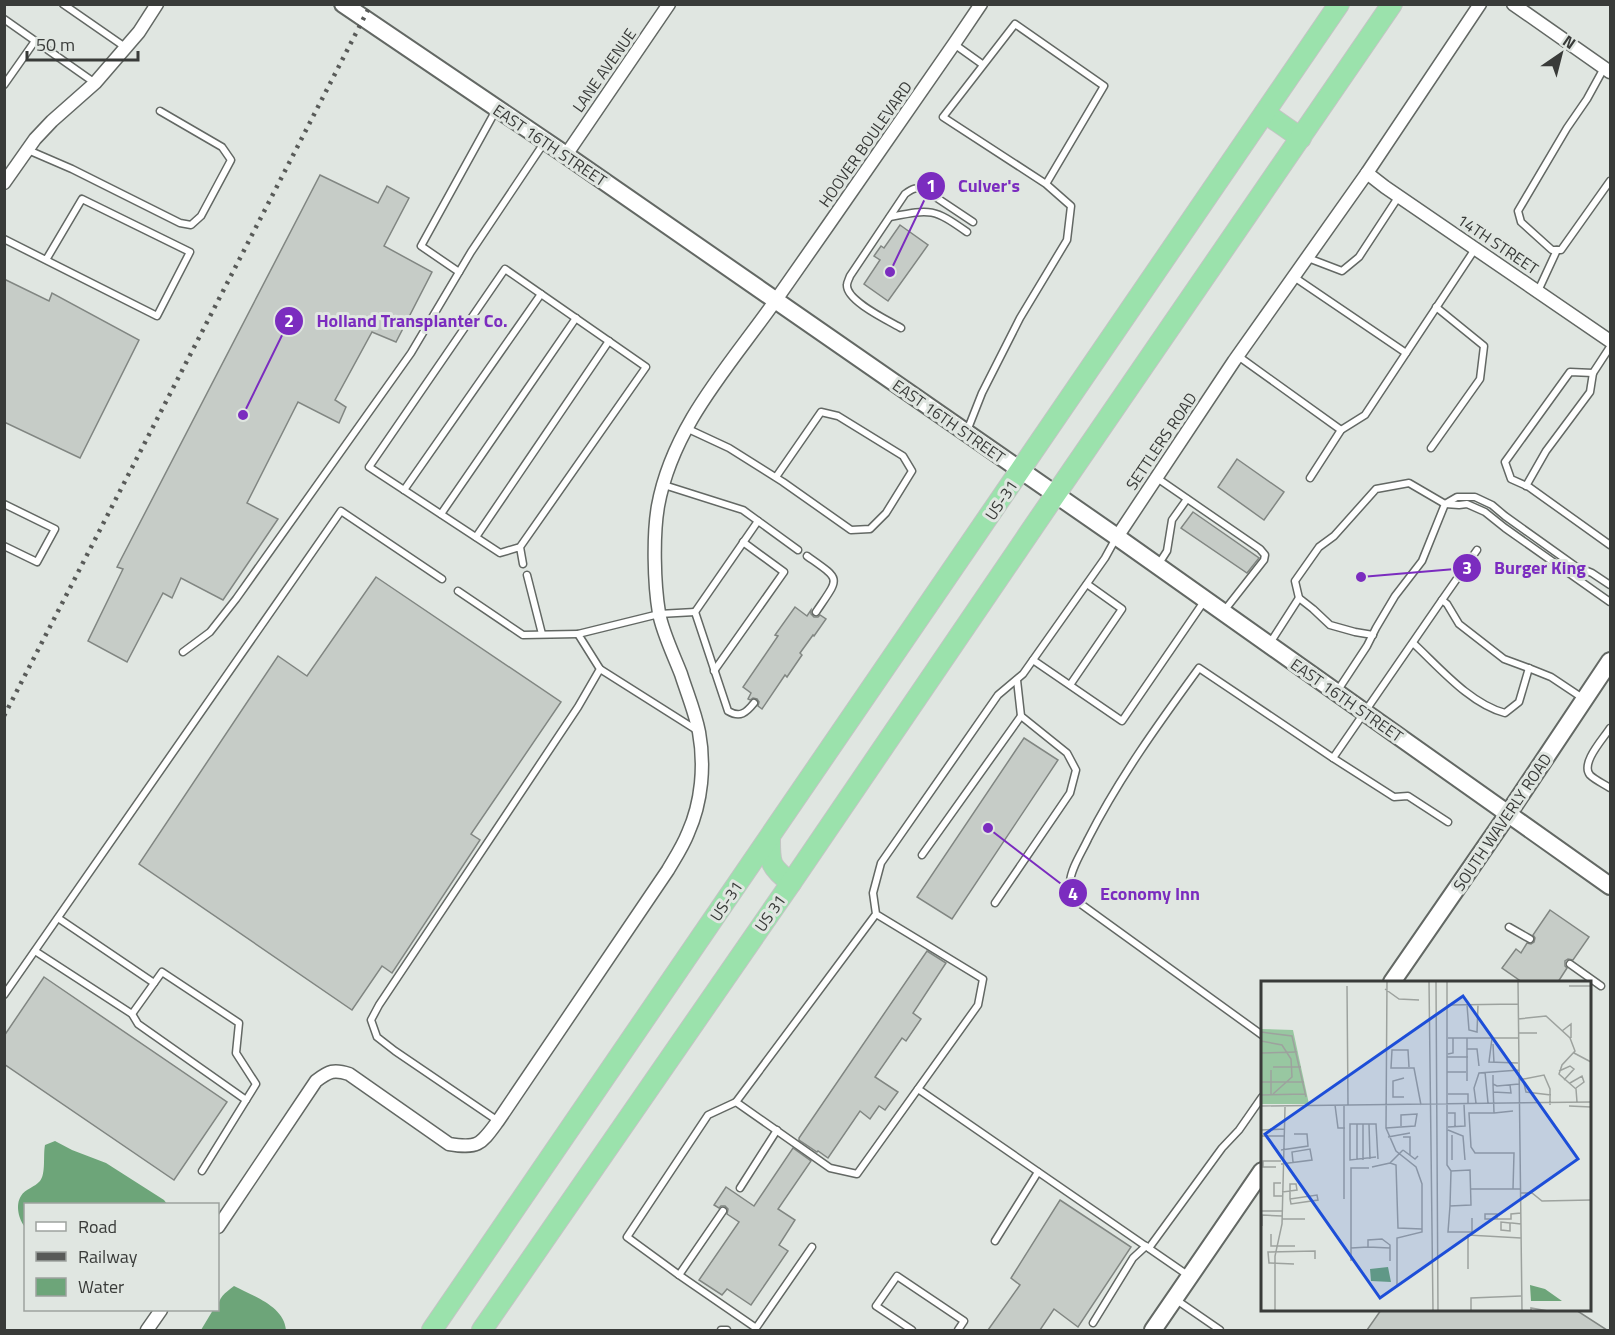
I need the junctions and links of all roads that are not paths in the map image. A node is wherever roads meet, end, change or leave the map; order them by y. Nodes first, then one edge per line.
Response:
1 (63, 4) edge
2 (157, 4) edge
3 (343, 4) edge
4 (669, 4) edge
5 (981, 4) edge
6 (1339, 4) edge
7 (1392, 4) edge
8 (1480, 4) edge
9 (1513, 4) edge
10 (4, 19) edge
11 (35, 41) junction
12 (954, 44) junction
13 (126, 47) junction
14 (982, 64) junction
15 (1607, 70) edge
16 (95, 83) junction
17 (4, 85) edge
18 (497, 109) junction
19 (160, 111) dead end
20 (1265, 113) junction
21 (1301, 138) junction
22 (545, 141) junction
23 (28, 150) junction
24 (566, 155) junction
25 (1367, 173) junction
26 (1611, 181) edge
27 (4, 183) edge
28 (1046, 184) junction
29 (1399, 196) junction
30 (890, 217) junction
31 (973, 222) dead end
32 (967, 232) dead end
33 (4, 239) edge
34 (1475, 248) junction
35 (1557, 250) junction
36 (1307, 257) junction
37 (46, 260) junction
38 (459, 272) junction
39 (1293, 277) junction
40 (1538, 291) junction
41 (540, 294) junction
42 (775, 301) junction
43 (1436, 307) junction
44 (576, 318) junction
45 (901, 328) dead end
46 (609, 341) junction
47 (1611, 341) edge
48 (1611, 347) edge
49 (1406, 353) junction
50 (1238, 356) junction
51 (1593, 373) junction
52 (686, 427) junction
53 (1341, 430) junction
54 (966, 433) junction
55 (1431, 448) dead end
56 (1020, 471) junction
57 (776, 477) junction
58 (1157, 478) junction
59 (1310, 478) dead end
60 (663, 484) junction
61 (1526, 486) junction
62 (404, 490) junction
63 (1055, 495) junction
64 (1187, 499) junction
65 (4, 504) edge
66 (1445, 504) junction
67 (441, 514) junction
68 (758, 521) junction
69 (476, 537) junction
70 (1117, 537) junction
71 (743, 543) junction
72 (1611, 544) edge
73 (4, 546) edge
74 (520, 547) junction
75 (798, 550) dead end
76 (1477, 550) dead end
77 (807, 556) dead end
78 (523, 564) dead end
79 (1158, 566) junction
80 (527, 575) dead end
81 (442, 579) dead end
82 (1087, 584) junction
83 (1611, 585) edge
84 (458, 591) dead end
85 (1299, 598) junction
86 (1205, 599) junction
87 (1442, 600) junction
88 (1611, 602) edge
89 (695, 612) junction
90 (816, 612) dead end
91 (1223, 612) junction
92 (659, 615) junction
93 (542, 634) junction
94 (578, 634) junction
95 (1373, 635) junction
96 (1413, 643) junction
97 (1269, 645) junction
98 (183, 652) dead end
99 (1033, 660) junction
100 (1529, 668) junction
101 (600, 669) junction
102 (714, 671) junction
103 (1608, 671) edge
104 (1017, 680) junction
105 (1070, 685) junction
106 (1336, 693) junction
107 (1585, 699) junction
108 (754, 703) dead end
109 (1365, 713) junction
110 (1021, 716) junction
111 (1611, 728) edge
112 (699, 732) junction
113 (1333, 758) junction
114 (1611, 788) edge
115 (1508, 814) junction
116 (1448, 822) dead end
117 (770, 837) junction
118 (922, 855) dead end
119 (791, 883) junction
120 (1611, 886) edge
121 (995, 903) dead end
122 (876, 914) junction
123 (58, 918) junction
124 (1509, 927) dead end
125 (1530, 939) dead end
126 (35, 951) junction
127 (1570, 964) dead end
128 (1393, 981) edge
129 (154, 983) junction
130 (1601, 986) dead end
131 (4, 995) edge
132 (132, 1014) junction
133 (1261, 1034) edge
134 (918, 1089) junction
135 (246, 1100) junction
136 (1261, 1100) edge
137 (736, 1102) junction
138 (498, 1121) junction
139 (777, 1130) junction
140 (202, 1171) dead end
141 (1038, 1172) junction
142 (1261, 1174) edge
143 (740, 1188) dead end
144 (723, 1211) dead end
145 (219, 1226) edge
146 (995, 1241) dead end
147 (812, 1246) dead end
148 (1147, 1247) junction
149 (679, 1275) junction
150 (1190, 1276) junction
151 (1174, 1299) junction
152 (160, 1311) edge
153 (1093, 1323) dead end
154 (147, 1330) edge
155 (432, 1330) edge
156 (482, 1330) edge
157 (721, 1330) edge
158 (727, 1330) edge
159 (912, 1330) edge
160 (958, 1330) edge
161 (1153, 1330) edge
162 (1220, 1330) edge

1 - 13 lane
2 - 13 street
3 - 18 main road, EAST 16TH STREET
4 - 24 street, LANE AVENUE
5 - 12 street, HOOVER BOULEVARD
6 - 20 highway, US-31
7 - 21 highway, US 31
8 - 25 street, SETTLERS ROAD
9 - 15 street
10 - 11 lane
11 - 16 lane
11 - 17 lane
12 - 14 lane
12 - 42 street, HOOVER BOULEVARD
13 - 16 street
14 - 28 lane
14 - 28 lane
15 - 35 lane
16 - 23 street
18 - 22 main road, EAST 16TH STREET
18 - 38 lane
19 - 23 lane
20 - 21 highway
20 - 56 highway, US-31
21 - 63 highway, US 31
22 - 24 main road, EAST 16TH STREET
22 - 38 lane
23 - 27 street
24 - 42 main road, EAST 16TH STREET
25 - 29 street, 14TH STREET
25 - 36 street, SETTLERS ROAD
26 - 35 lane
28 - 54 lane
29 - 34 street, 14TH STREET
29 - 36 lane
30 - 31 lane
30 - 32 lane
30 - 45 lane
33 - 37 lane
34 - 40 street, 14TH STREET
34 - 43 lane
35 - 40 lane
36 - 39 street, SETTLERS ROAD
37 - 37 lane
38 - 98 lane
39 - 49 lane
39 - 50 street, SETTLERS ROAD
40 - 47 street, 14TH STREET
41 - 44 lane
41 - 62 lane
41 - 62 lane
42 - 52 street, HOOVER BOULEVARD
42 - 54 main road, EAST 16TH STREET
43 - 49 lane
43 - 55 lane
44 - 46 lane
44 - 67 lane
46 - 69 lane
46 - 74 lane
48 - 51 lane
49 - 53 lane
50 - 53 lane
50 - 58 street, SETTLERS ROAD
51 - 61 lane
51 - 61 lane
52 - 57 lane
52 - 60 street, HOOVER BOULEVARD
53 - 59 lane
54 - 56 main road, EAST 16TH STREET
56 - 63 main road, EAST 16TH STREET
56 - 117 highway, US-31
57 - 57 lane
58 - 64 lane
58 - 70 street, SETTLERS ROAD
60 - 68 lane
60 - 92 street, HOOVER BOULEVARD
61 - 72 lane
62 - 67 lane
63 - 70 main road, EAST 16TH STREET
63 - 119 highway, US 31 / US 31
64 - 79 lane
64 - 91 lane
65 - 73 lane
66 - 83 lane
66 - 85 lane
66 - 88 lane
66 - 95 lane
67 - 69 lane
68 - 71 lane
68 - 75 lane
69 - 74 lane
70 - 79 main road, EAST 16TH STREET
70 - 82 lane, SETTLERS ROAD
71 - 89 lane
71 - 102 lane
74 - 78 lane
76 - 87 lane
77 - 90 lane
79 - 86 main road, EAST 16TH STREET
80 - 93 lane
81 - 123 lane
82 - 99 lane, SETTLERS ROAD
82 - 105 lane
84 - 93 lane
85 - 95 lane
85 - 97 lane
86 - 91 main road, EAST 16TH STREET
86 - 105 lane
87 - 96 lane
87 - 100 lane
89 - 92 lane
89 - 102 lane
91 - 97 main road, EAST 16TH STREET
92 - 94 lane
92 - 112 street, HOOVER BOULEVARD
93 - 94 lane
94 - 101 lane
95 - 106 lane
96 - 100 lane
96 - 109 lane
97 - 106 main road, EAST 16TH STREET
99 - 104 lane, SETTLERS ROAD
99 - 105 lane
100 - 107 lane
101 - 112 lane
101 - 138 lane
102 - 108 lane
103 - 107 main road, SOUTH WAVERLY ROAD
104 - 110 lane
104 - 122 lane, SETTLERS ROAD
106 - 109 main road, EAST 16TH STREET
107 - 115 main road, SOUTH WAVERLY ROAD
109 - 113 lane
109 - 115 main road, EAST 16TH STREET
110 - 118 lane
110 - 121 lane
111 - 114 lane
112 - 138 street, HOOVER BOULEVARD
113 - 116 lane
113 - 133 lane
115 - 120 main road, EAST 16TH STREET
115 - 128 main road, SOUTH WAVERLY ROAD
117 - 119 highway
117 - 155 highway, US-31
119 - 156 highway, US 31 / US 31
122 - 134 lane
122 - 137 lane
123 - 126 lane
123 - 129 lane
124 - 125 lane
126 - 131 lane
126 - 132 lane
127 - 130 lane
129 - 132 lane
129 - 135 lane
132 - 135 lane
134 - 139 lane
134 - 141 lane
135 - 140 lane
136 - 148 lane
137 - 139 lane
137 - 149 lane
138 - 145 street, HOOVER BOULEVARD
139 - 143 lane
141 - 146 lane
141 - 148 lane
142 - 150 main road
144 - 149 lane
147 - 149 lane
148 - 150 lane
148 - 153 lane
150 - 151 main road
151 - 161 main road
151 - 162 lane
152 - 154 street
157 - 158 lane
159 - 160 lane

